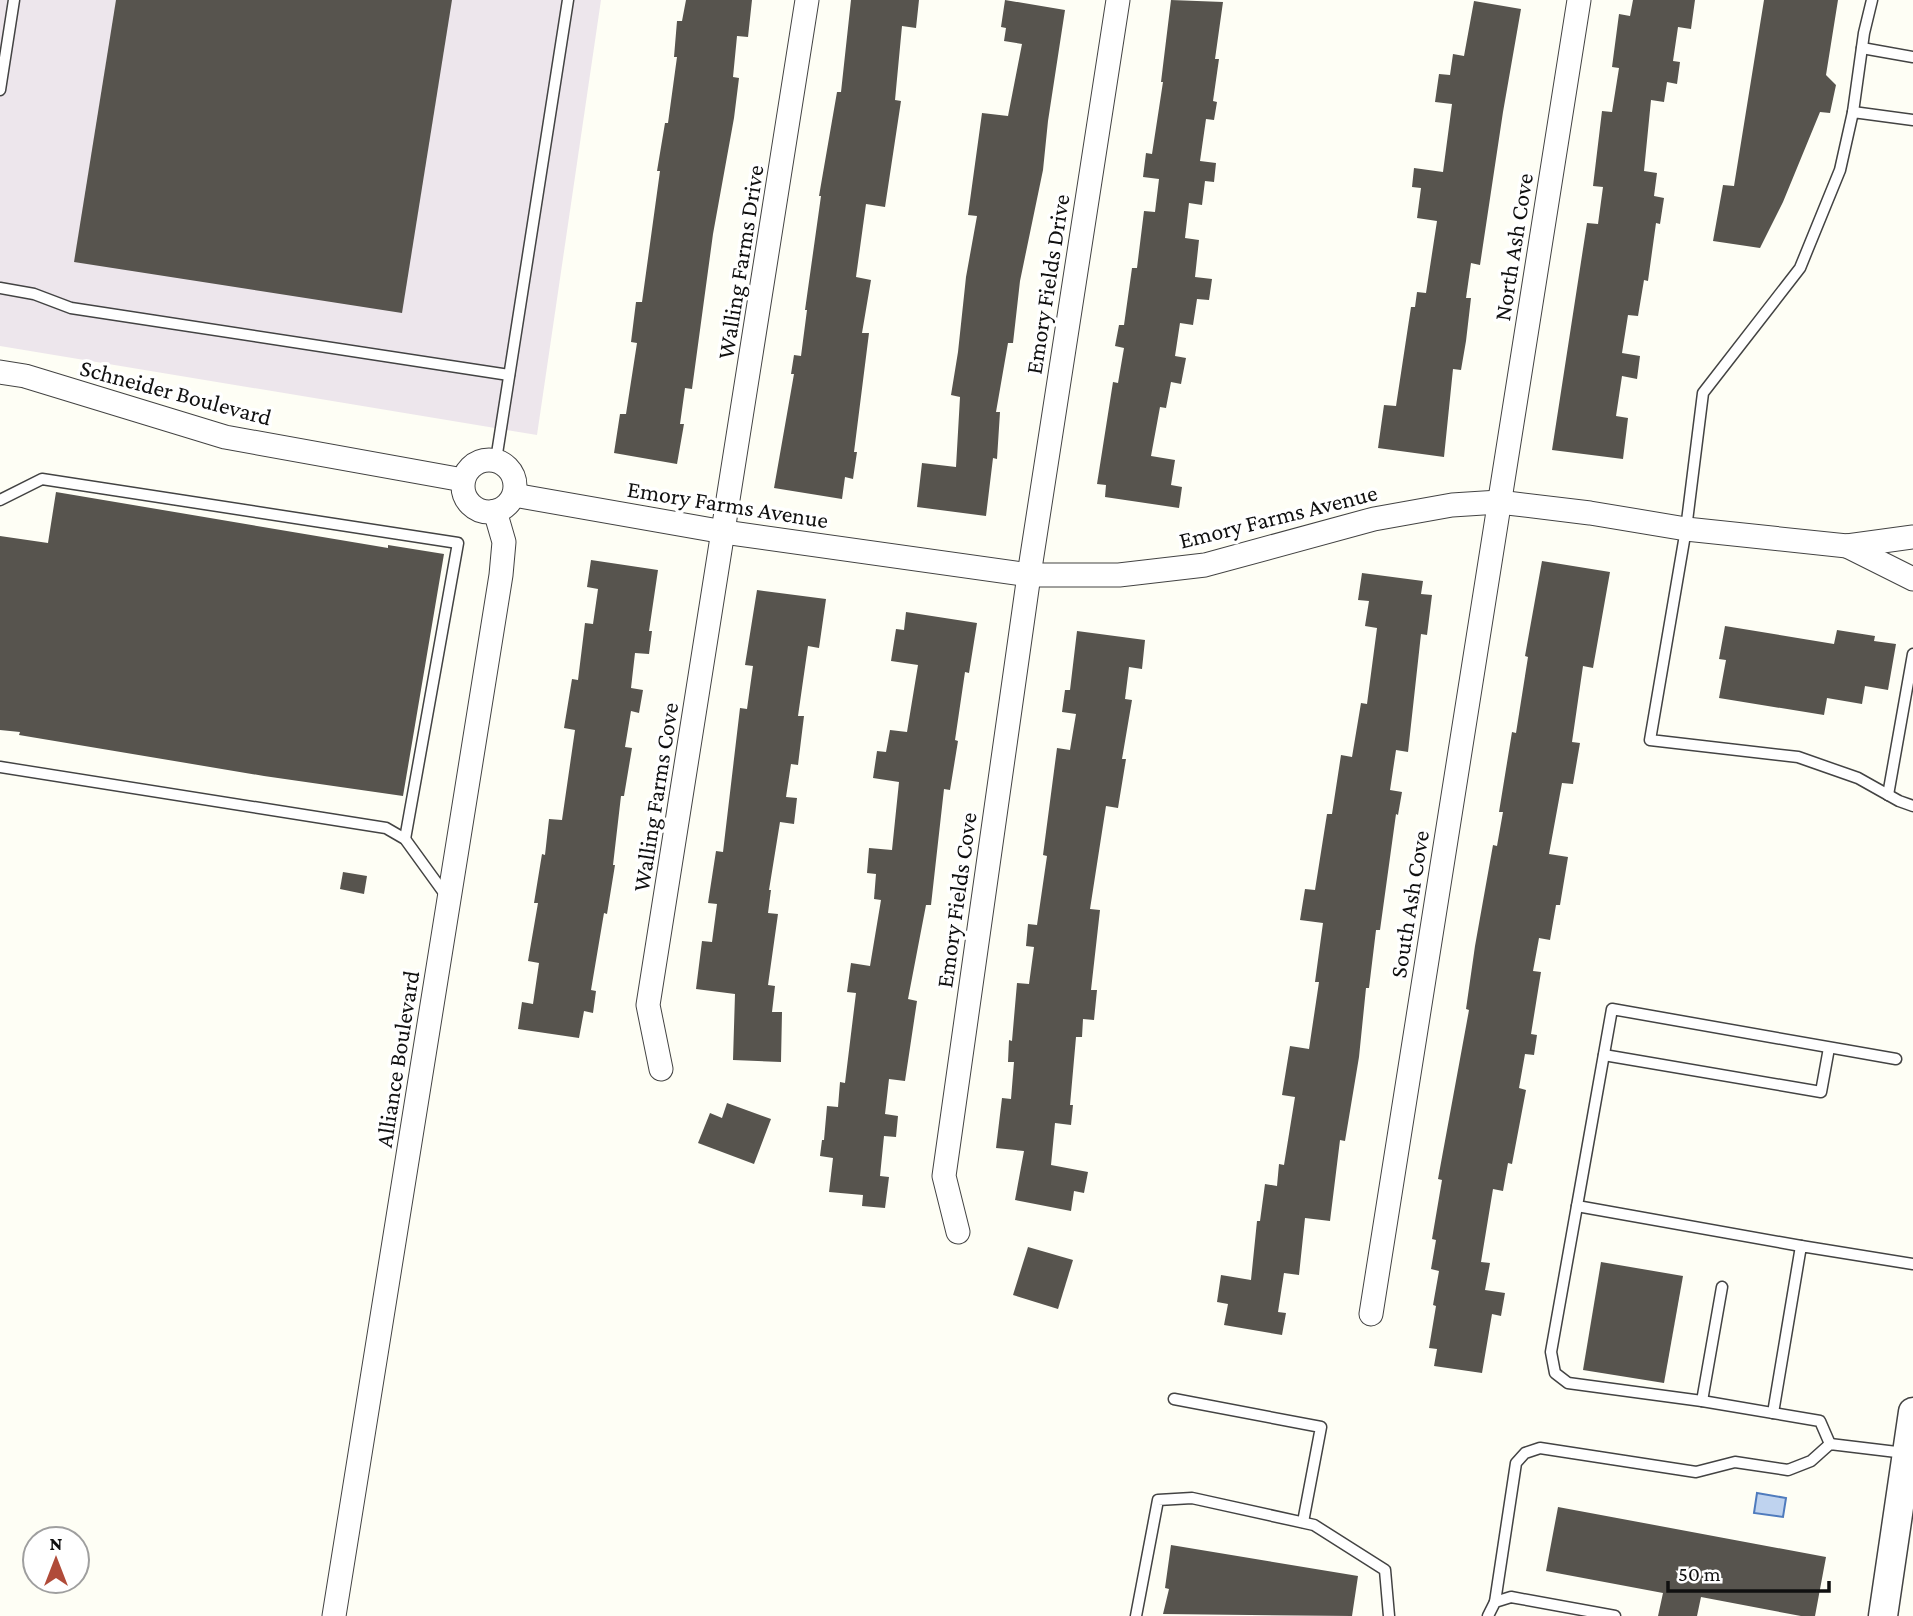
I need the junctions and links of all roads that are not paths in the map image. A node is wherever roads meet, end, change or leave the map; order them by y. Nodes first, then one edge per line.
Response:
1 (14, 0) edge
2 (568, 0) edge
3 (807, 0) edge
4 (1118, 0) edge
5 (1579, 0) edge
6 (1872, 0) edge
7 (1862, 48) junction
8 (1913, 57) edge
9 (0, 90) edge
10 (1853, 112) junction
11 (1913, 120) edge
12 (0, 288) edge
13 (0, 372) edge
14 (509, 375) junction
15 (496, 460) junction
16 (463, 480) junction
17 (514, 495) junction
18 (0, 499) edge
19 (1500, 502) junction
20 (495, 511) junction
21 (1686, 528) junction
22 (724, 532) junction
23 (1913, 537) edge
24 (1847, 546) junction
25 (1029, 575) junction
26 (1913, 579) edge
27 (1913, 654) edge
28 (0, 767) edge
29 (1888, 795) junction
30 (1913, 806) edge
31 (405, 839) junction
32 (449, 899) junction
33 (1829, 1048) junction
34 (1604, 1055) junction
35 (1896, 1059) dead end
36 (661, 1069) dead end
37 (1577, 1206) junction
38 (958, 1232) dead end
39 (1801, 1246) junction
40 (1913, 1264) edge
41 (1722, 1287) dead end
42 (1371, 1314) dead end
43 (1174, 1399) dead end
44 (1702, 1401) junction
45 (1773, 1413) junction
46 (1913, 1417) edge
47 (1830, 1444) junction
48 (1906, 1453) junction
49 (1907, 1486) edge
50 (1303, 1522) junction
51 (1495, 1602) junction
52 (334, 1616) edge
53 (1136, 1616) edge
54 (1389, 1616) edge
55 (1488, 1616) edge
56 (1615, 1616) edge
57 (1883, 1616) edge

1 - 9 lane
2 - 14 lane
3 - 22 street, Walling Farms Drive
4 - 25 street, Emory Fields Drive
5 - 19 street, North Ash Cove
6 - 7 lane
7 - 8 lane
7 - 10 lane
10 - 11 lane
10 - 21 lane
12 - 14 lane
13 - 16 street, Schneider Boulevard
14 - 15 lane
15 - 16 street
15 - 17 street
16 - 20 street
17 - 20 street
17 - 22 street, Emory Farms Avenue
18 - 31 lane
19 - 21 street, Emory Farms Avenue
19 - 25 street, Emory Farms Avenue
19 - 42 street, South Ash Cove
20 - 32 street, Alliance Boulevard
21 - 24 street, Emory Farms Avenue
21 - 29 lane
22 - 25 street, Emory Farms Avenue
22 - 36 street, Walling Farms Cove
23 - 24 street, Emory Farms Avenue
24 - 26 street, Emory Farms Avenue
25 - 38 street, Emory Fields Cove
27 - 29 lane
28 - 31 lane
29 - 30 lane
31 - 32 lane
32 - 52 street, Alliance Boulevard
33 - 34 lane
33 - 34 lane
33 - 35 lane
34 - 37 lane
37 - 39 lane
37 - 44 lane
39 - 40 lane
39 - 45 lane
41 - 44 lane
43 - 50 lane
44 - 45 lane
45 - 47 lane
46 - 48 street
47 - 48 lane
47 - 51 lane
48 - 49 street
49 - 57 street
50 - 53 lane
50 - 54 lane
51 - 55 lane
51 - 56 lane

